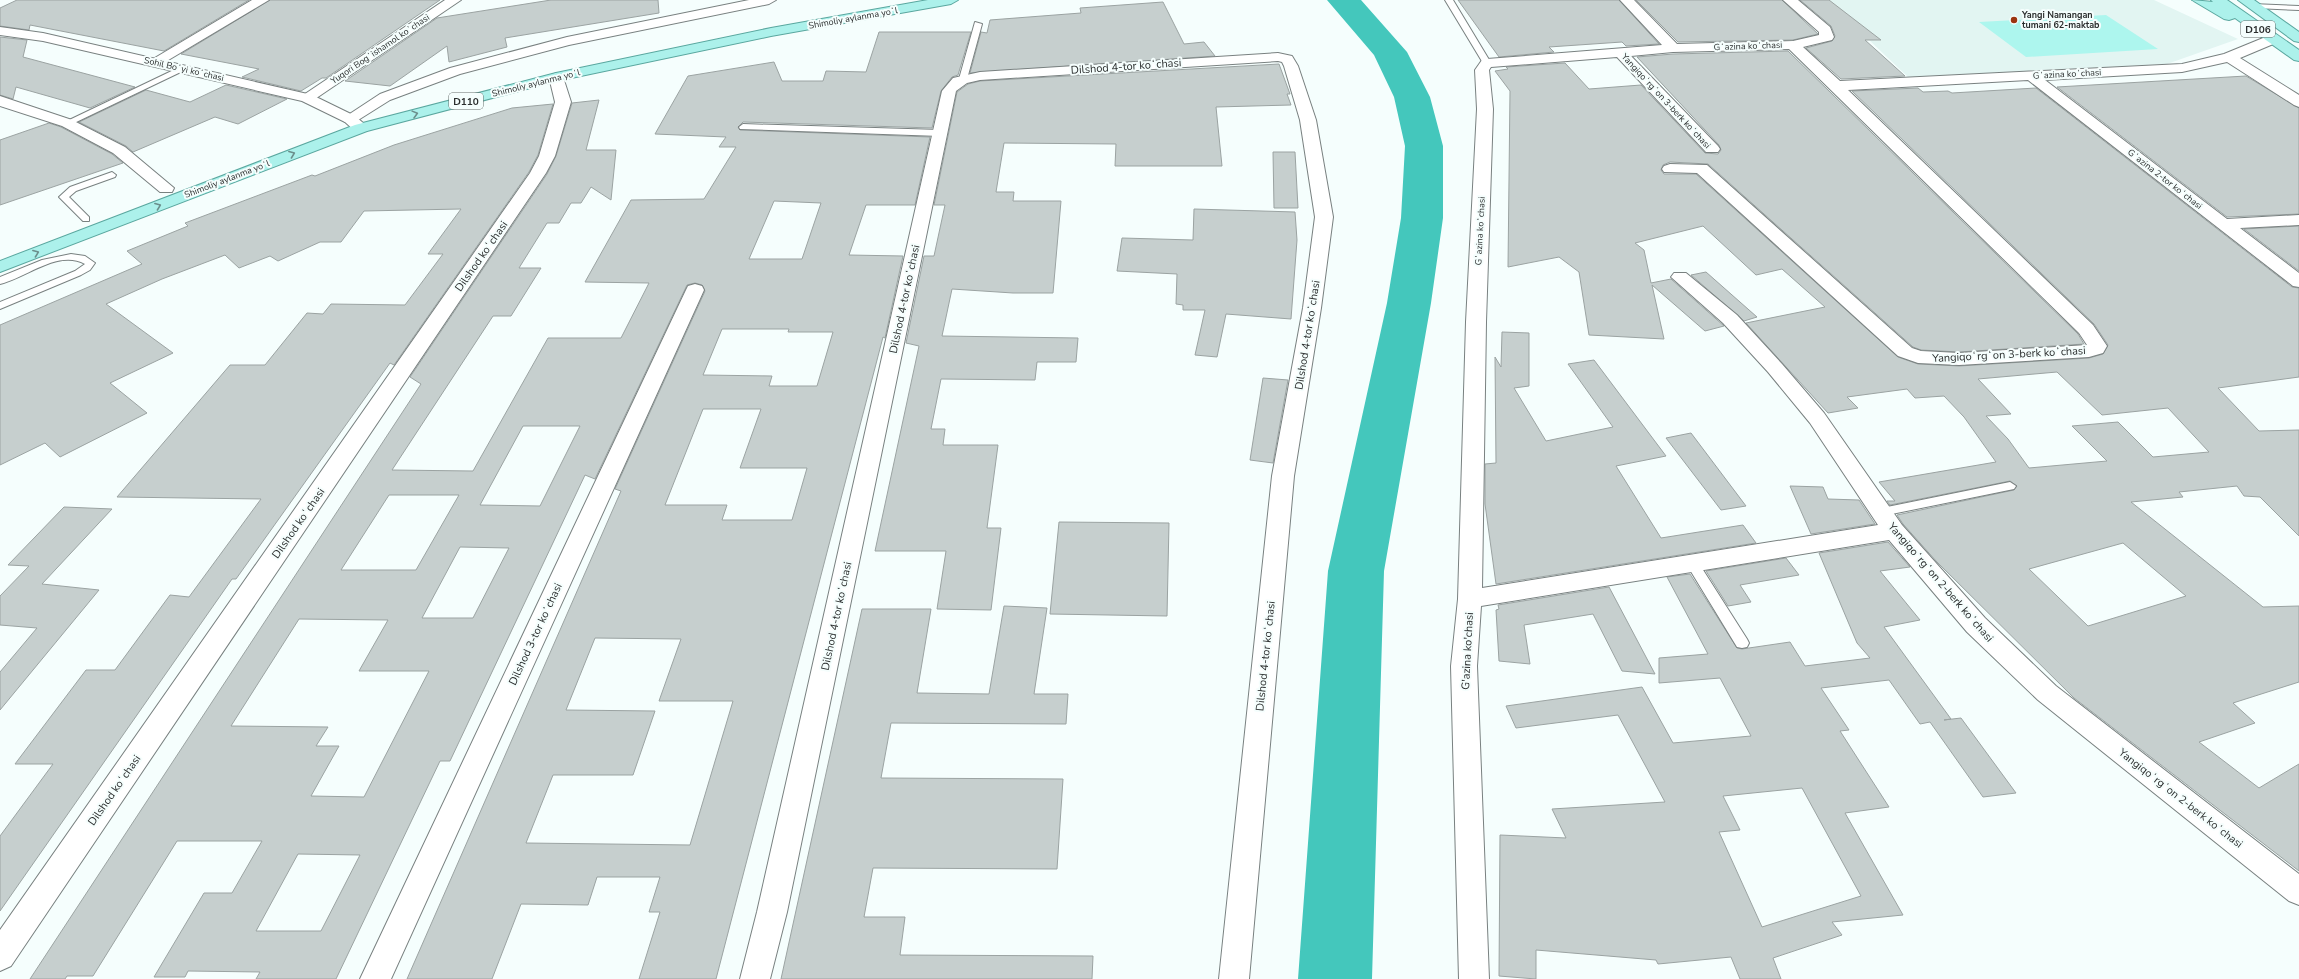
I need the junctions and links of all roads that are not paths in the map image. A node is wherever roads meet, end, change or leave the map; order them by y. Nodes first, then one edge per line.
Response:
1 (262, 0) edge
2 (454, 0) edge
3 (769, 0) edge
4 (900, 0) edge
5 (951, 0) edge
6 (1449, 0) edge
7 (1627, 0) edge
8 (1790, 0) edge
9 (2198, 0) edge
10 (2218, 0) edge
11 (2249, 2) edge
12 (2299, 8) edge
13 (978, 24) dead end
14 (0, 31) edge
15 (2299, 38) edge
16 (2273, 39) junction
17 (1794, 45) junction
18 (1673, 48) junction
19 (1620, 52) junction
20 (2229, 57) junction
21 (2299, 58) edge
22 (155, 62) junction
23 (1487, 63) junction
24 (184, 69) junction
25 (2031, 76) junction
26 (556, 77) junction
27 (963, 79) junction
28 (1836, 86) junction
29 (306, 98) junction
30 (0, 101) edge
31 (2299, 102) edge
32 (67, 123) junction
33 (356, 124) junction
34 (743, 127) dead end
35 (940, 133) junction
36 (1712, 150) dead end
37 (1670, 169) dead end
38 (112, 174) dead end
39 (166, 188) junction
40 (86, 219) junction
41 (2299, 220) edge
42 (2224, 224) junction
43 (0, 251) edge
44 (0, 267) edge
45 (1680, 277) dead end
46 (0, 281) edge
47 (2299, 282) edge
48 (695, 290) dead end
49 (0, 306) edge
50 (1476, 322) joint
51 (2010, 486) dead end
52 (1888, 521) junction
53 (1693, 564) junction
54 (1470, 599) junction
55 (1742, 643) dead end
56 (2299, 892) edge
57 (0, 956) edge
58 (375, 979) edge
59 (755, 979) edge
60 (1234, 979) edge
61 (1474, 979) edge

1 - 22 street
2 - 29 street, Yuqori Bogʻishamol koʻchasi
3 - 33 street
4 - 33 main road, Shimoliy aylanma yoʻl / D110
5 - 26 main road, Shimoliy aylanma yoʻl / D110
6 - 23 lane
7 - 18 street
8 - 17 street
9 - 16 main road
10 - 16 main road, D106
11 - 12 lane
11 - 15 main road, D106
13 - 27 lane
14 - 22 street, Sohil Boʻyi koʻchasi
16 - 20 street, Gʻazina koʻchasi
16 - 21 main road, D106
17 - 18 street, Gʻazina koʻchasi
17 - 28 street, Gʻazina koʻchasi
18 - 19 street, Gʻazina koʻchasi
19 - 23 street, Gʻazina koʻchasi
19 - 36 street, Yangiqoʻrgʻon 3-berk koʻchasi
20 - 25 street, Gʻazina koʻchasi
20 - 31 street
22 - 24 street, Sohil Boʻyi koʻchasi
23 - 50 street, Gʻazina koʻchasi
24 - 29 street, Sohil Boʻyi koʻchasi
24 - 32 lane
25 - 28 street, Gʻazina koʻchasi
25 - 42 street, Gʻazina 2-tor koʻchasi
33 -> 26 main road, Shimoliy aylanma yoʻl / D110
26 - 57 street, Dilshod koʻchasi
27 - 35 street, Dilshod 4-tor koʻchasi
27 - 60 street, Dilshod 4-tor koʻchasi
28 - 37 street, Yangiqoʻrgʻon 3-berk koʻchasi
29 - 33 street, Sohil Boʻyi koʻchasi
30 - 32 street
32 - 39 street
33 - 39 main road, Shimoliy aylanma yoʻl / D110
44 -> 33 main road, Shimoliy aylanma yoʻl / D110
34 - 35 lane
35 - 59 street, Dilshod 4-tor koʻchasi
38 - 40 lane
39 - 40 main road, Shimoliy aylanma yoʻl / D110
40 - 43 main road, Shimoliy aylanma yoʻl / D110
41 - 42 street
42 - 47 street, Gʻazina 2-tor koʻchasi
45 - 52 street, Yangiqoʻrgʻon 2-berk koʻchasi
46 - 49 lane
48 - 58 street, Dilshod 3-tor koʻchasi
50 - 54 street, G'azina ko'chasi
51 - 52 lane
52 - 53 street
52 - 56 street, Yangiqoʻrgʻon 2-berk koʻchasi
53 - 54 street
53 - 55 lane
54 - 61 street, G'azina ko'chasi

